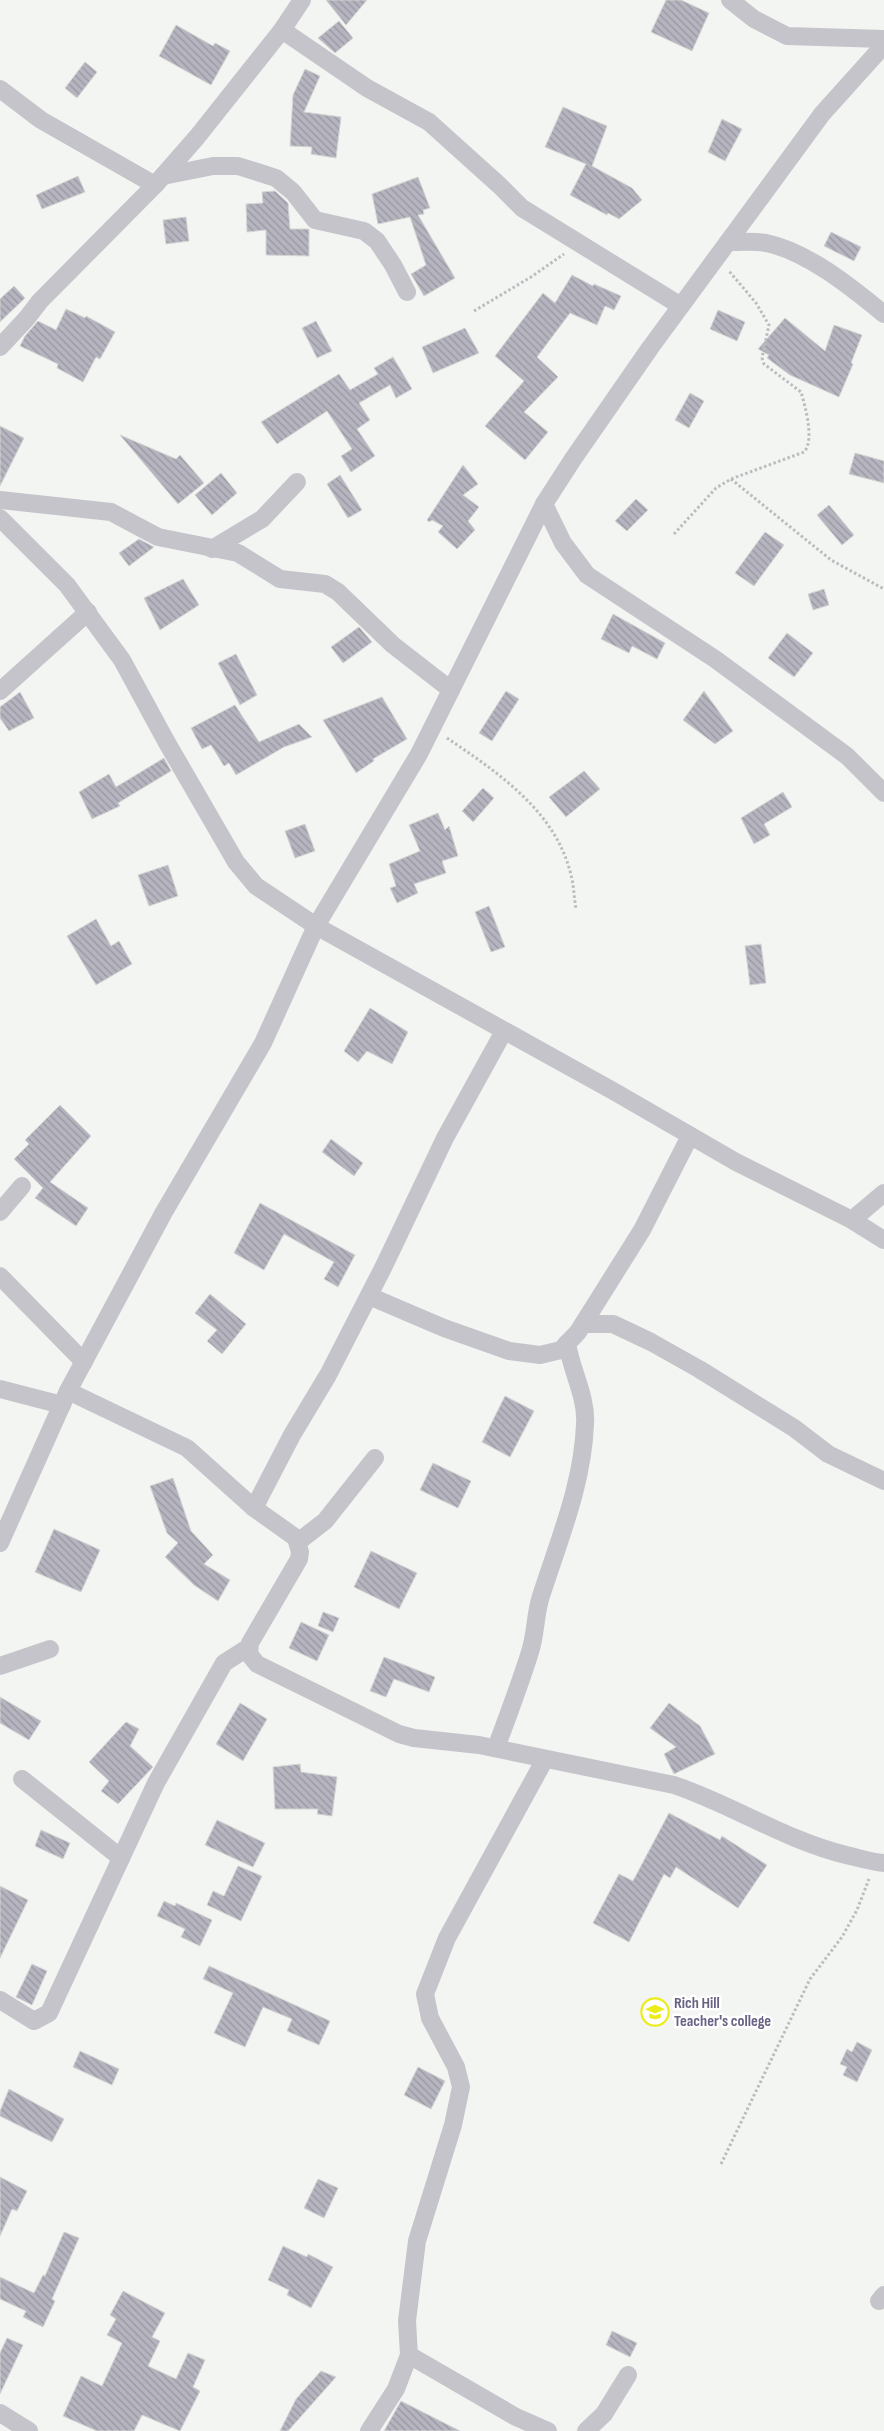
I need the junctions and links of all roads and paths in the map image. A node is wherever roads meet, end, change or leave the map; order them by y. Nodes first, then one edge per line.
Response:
1 (302, 0) edge
2 (730, 0) edge
3 (282, 30) junction
4 (884, 39) edge
5 (884, 45) edge
6 (0, 89) edge
7 (159, 180) junction
8 (728, 242) junction
9 (579, 244) junction
10 (717, 257) junction
11 (407, 292) dead end
12 (681, 306) junction
13 (474, 311) dead end
14 (884, 314) edge
15 (0, 347) edge
16 (731, 479) junction
17 (297, 482) dead end
18 (0, 500) edge
19 (544, 504) junction
20 (0, 518) edge
21 (674, 534) dead end
22 (212, 549) junction
23 (884, 589) edge
24 (88, 612) junction
25 (451, 690) junction
26 (0, 691) edge
27 (432, 727) junction
28 (884, 793) edge
29 (576, 909) dead end
30 (316, 926) junction
31 (504, 1031) junction
32 (690, 1136) junction
33 (22, 1186) dead end
34 (884, 1193) edge
35 (0, 1212) edge
36 (852, 1220) junction
37 (884, 1240) edge
38 (0, 1276) edge
39 (369, 1296) junction
40 (583, 1324) junction
41 (567, 1343) junction
42 (84, 1362) junction
43 (0, 1389) edge
44 (65, 1398) junction
45 (375, 1458) dead end
46 (884, 1481) edge
47 (254, 1508) junction
48 (298, 1542) junction
49 (0, 1543) edge
50 (249, 1647) junction
51 (50, 1649) dead end
52 (0, 1666) edge
53 (496, 1748) junction
54 (545, 1759) junction
55 (22, 1779) dead end
56 (121, 1858) junction
57 (880, 1863) edge
58 (0, 2000) edge
59 (721, 2164) dead end
60 (409, 2355) junction
61 (628, 2375) dead end
62 (0, 2413) edge
63 (29, 2431) edge
64 (369, 2431) edge
65 (548, 2431) edge
66 (586, 2431) edge

1 - 3 street
2 - 4 street
3 - 7 street
3 - 9 street
5 - 8 street
6 - 7 street
7 - 11 street
7 - 15 street
8 - 10 street
8 - 14 street
9 - 12 street
9 - 13 path
10 - 12 street
10 - 16 path
12 - 19 street
16 - 21 path
16 - 23 path
17 - 22 street
18 - 22 street
19 - 25 street
19 - 28 street
20 - 24 street
22 - 25 street
24 - 26 street
24 - 30 street
25 - 27 street
27 - 29 path
27 - 30 street
30 - 31 street
30 - 42 street
31 - 32 street
31 - 39 street
32 - 36 street
32 - 40 street
33 - 35 street
34 - 36 street
36 - 37 street
38 - 42 street
39 - 41 street
39 - 47 street
40 - 41 street
40 - 46 street
41 - 53 street
42 - 44 street
43 - 44 street
44 - 47 street
44 - 49 street
45 - 48 street
47 - 48 street
48 - 50 street
50 - 53 street
50 - 56 street
51 - 52 street
53 - 54 street
54 - 57 street
54 - 60 street
55 - 56 street
56 - 58 street
57 - 59 path
60 - 64 street
60 - 65 street
61 - 66 street
62 - 63 street

